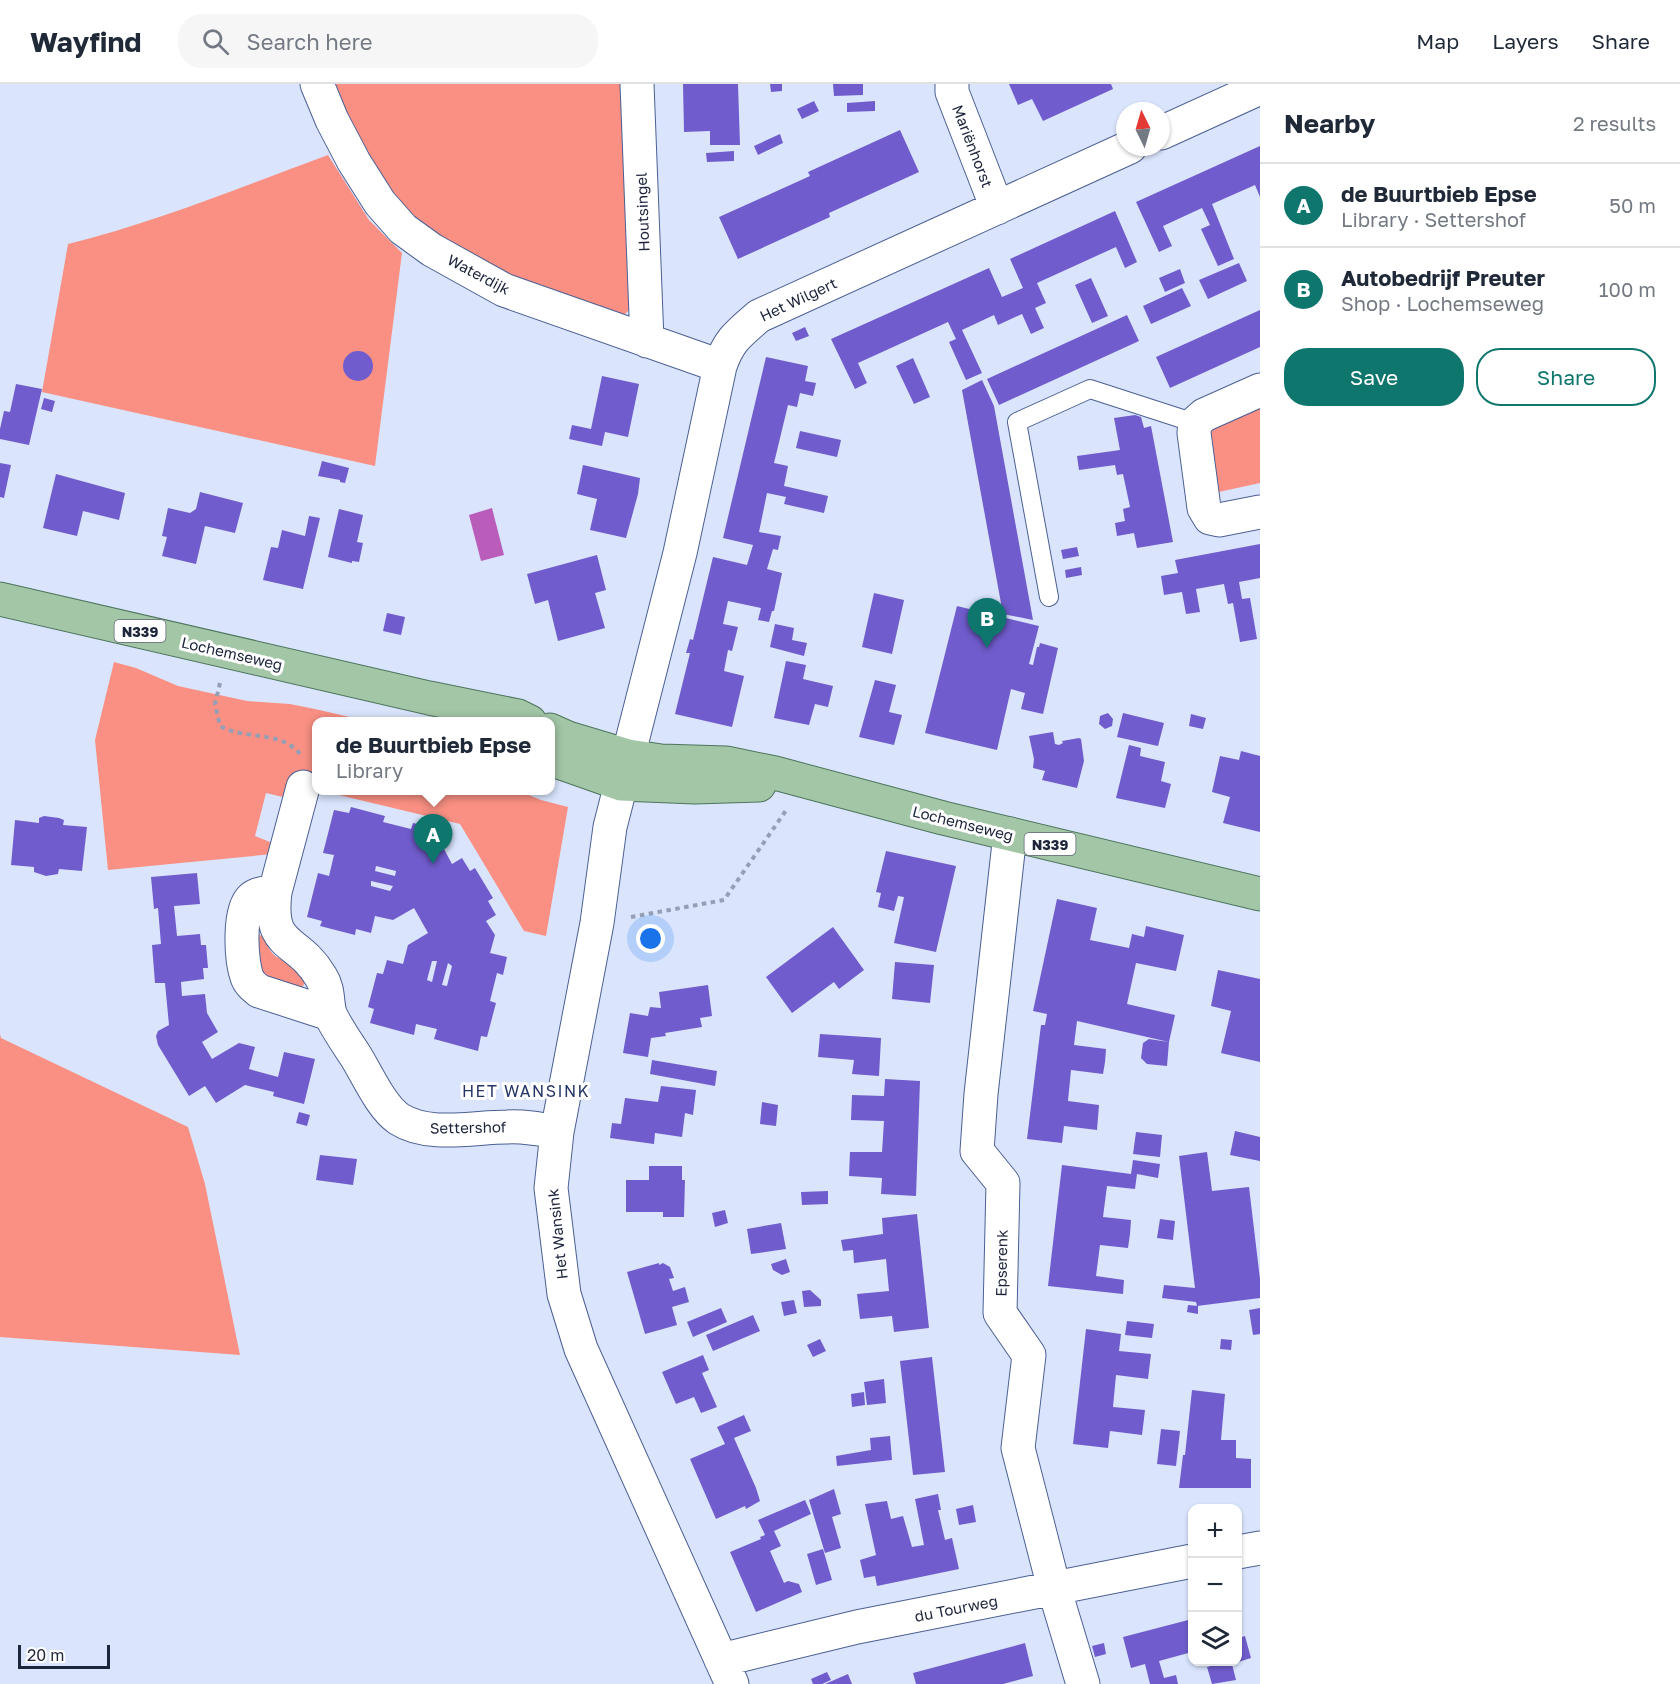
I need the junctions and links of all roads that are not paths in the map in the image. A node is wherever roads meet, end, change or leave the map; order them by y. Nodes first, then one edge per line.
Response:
1 (317, 84) edge
2 (637, 84) edge
3 (952, 84) edge
4 (1260, 88) edge
5 (1170, 129) edge
6 (1116, 153) edge
7 (997, 208) junction
8 (647, 340) junction
9 (720, 366) junction
10 (1260, 390) edge
11 (1195, 423) junction
12 (1260, 512) edge
13 (1049, 597) dead end
14 (0, 599) edge
15 (429, 698) junction
16 (473, 717) edge
17 (520, 717) edge
18 (555, 732) edge
19 (555, 760) edge
20 (625, 770) junction
21 (303, 788) road end
22 (1010, 834) junction
23 (274, 892) junction
24 (1260, 894) edge
25 (330, 1014) junction
26 (557, 1132) junction
27 (1260, 1548) edge
28 (1242, 1551) edge
29 (1188, 1562) edge
30 (1054, 1588) junction
31 (726, 1672) edge
32 (1083, 1684) edge

1 - 8 street, Waterdijk
2 - 8 street, Houtsingel
3 - 7 street, Mariënhorst
4 - 5 street
6 - 7 street, Het Wilgert
7 - 9 street, Het Wilgert
8 - 9 street, Waterdijk
9 - 20 street, Het Wilgert
10 - 11 street
11 - 12 street
11 - 13 lane
14 - 15 main road, Lochemseweg / N339
15 - 16 main road, Lochemseweg / N339
15 - 17 main road, Lochemseweg / N339
18 - 20 main road, Lochemseweg / N339
19 - 20 main road, Lochemseweg / N339
20 - 22 main road, Lochemseweg / N339
20 - 26 street, Het Wansink
21 - 23 street, Settershof
22 - 24 main road, Lochemseweg / N339
22 - 30 street, Epserenk
23 - 25 street, Settershof
23 - 25 street
25 - 26 street, Settershof
26 - 31 street, Het Wansink
27 - 28 street
29 - 30 street, du Tourweg
30 - 31 street, du Tourweg
30 - 32 street, Epserenk

